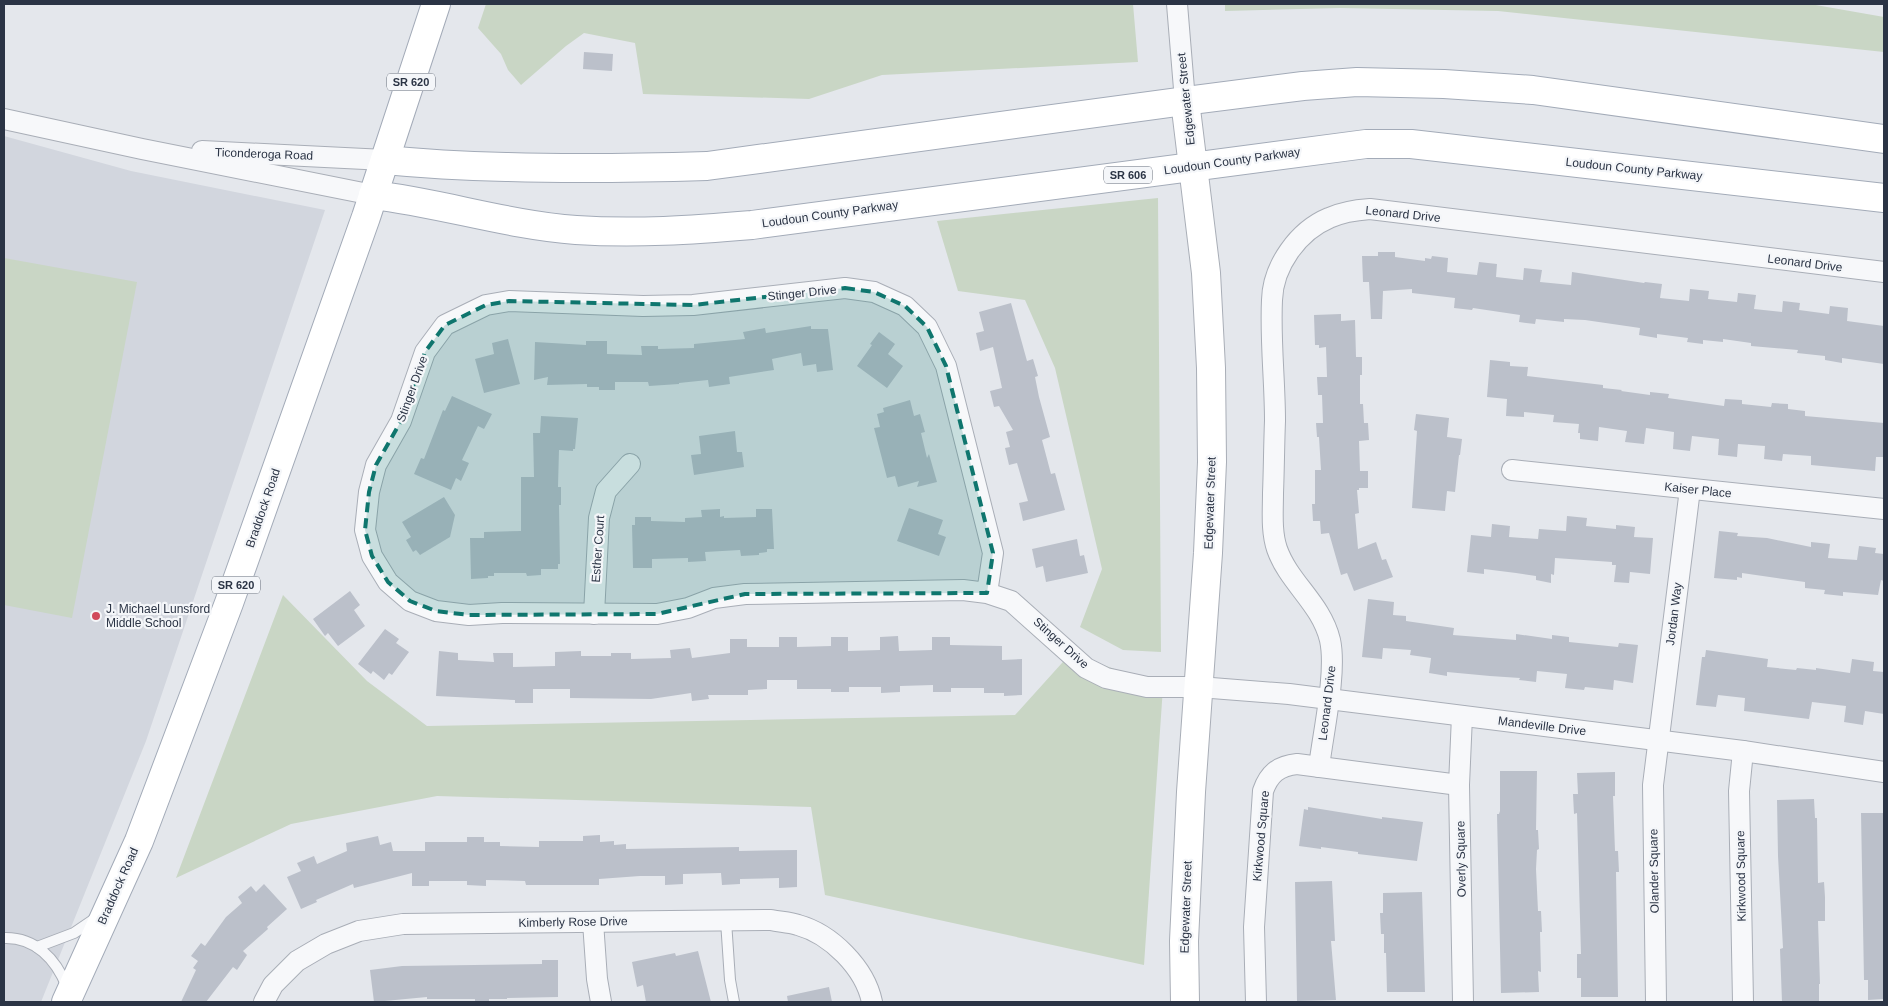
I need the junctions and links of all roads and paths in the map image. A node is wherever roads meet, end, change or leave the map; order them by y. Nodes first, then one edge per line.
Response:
1 (436, 4) edge
2 (1177, 4) edge
3 (1185, 100) junction
4 (4, 119) edge
5 (1884, 139) edge
6 (142, 149) junction
7 (385, 160) junction
8 (1193, 166) junction
9 (373, 195) junction
10 (1884, 198) edge
11 (1884, 272) edge
12 (630, 464) dead end
13 (1512, 470) dead end
14 (1690, 489) junction
15 (1884, 509) edge
16 (987, 593) junction
17 (594, 614) junction
18 (1199, 687) junction
19 (1328, 699) junction
20 (1462, 716) junction
21 (1658, 740) junction
22 (1743, 751) junction
23 (1319, 767) junction
24 (1884, 772) edge
25 (1459, 785) junction
26 (107, 911) junction
27 (726, 921) junction
28 (593, 922) junction
29 (4, 938) edge
30 (37, 947) junction
31 (68, 998) edge
32 (264, 1002) edge
33 (601, 1002) edge
34 (734, 1002) edge
35 (872, 1002) edge
36 (1185, 1002) edge
37 (1256, 1002) edge
38 (1464, 1002) edge
39 (1656, 1002) edge
40 (1743, 1002) edge

1 - 7 main road, Braddock Road / SR 620
2 - 3 street, Edgewater Street
3 - 5 main road
3 - 7 main road
3 - 8 main road, Edgewater Street
4 - 6 street, Ticonderoga Road
6 - 7 street, Ticonderoga Road
6 - 9 street, Ticonderoga Road
7 - 9 main road, Braddock Road / SR 620
8 - 9 main road, Loudoun County Parkway / SR 606
8 - 10 main road, Loudoun County Parkway / SR 606
8 - 18 main road, Edgewater Street
9 - 26 main road, Braddock Road / SR 620
11 - 19 street, Leonard Drive
12 - 17 street, Esther Court
13 - 14 street, Kaiser Place
14 - 15 street, Kaiser Place
14 - 21 street, Jordan Way
16 - 17 street, Stinger Drive
16 - 17 street, Stinger Drive
16 - 18 street, Stinger Drive
18 - 19 street, Mandeville Drive
18 - 36 main road, Edgewater Street
19 - 20 street, Mandeville Drive
19 - 23 street, Leonard Drive
20 - 21 street, Mandeville Drive
20 - 25 street, Overly Square
21 - 22 street, Mandeville Drive
21 - 39 street, Olander Square
22 - 24 street, Mandeville Drive
22 - 40 street, Kirkwood Square
23 - 25 street, Kirkwood Square
23 - 37 street, Kirkwood Square
25 - 38 street, Overly Square
26 - 30 lane
26 - 31 main road, Braddock Road / SR 620
27 - 28 street, Kimberly Rose Drive
27 - 34 lane
27 - 35 street, Kimberly Rose Drive
28 - 32 street, Kimberly Rose Drive
28 - 33 street
29 - 30 lane
30 - 31 lane

